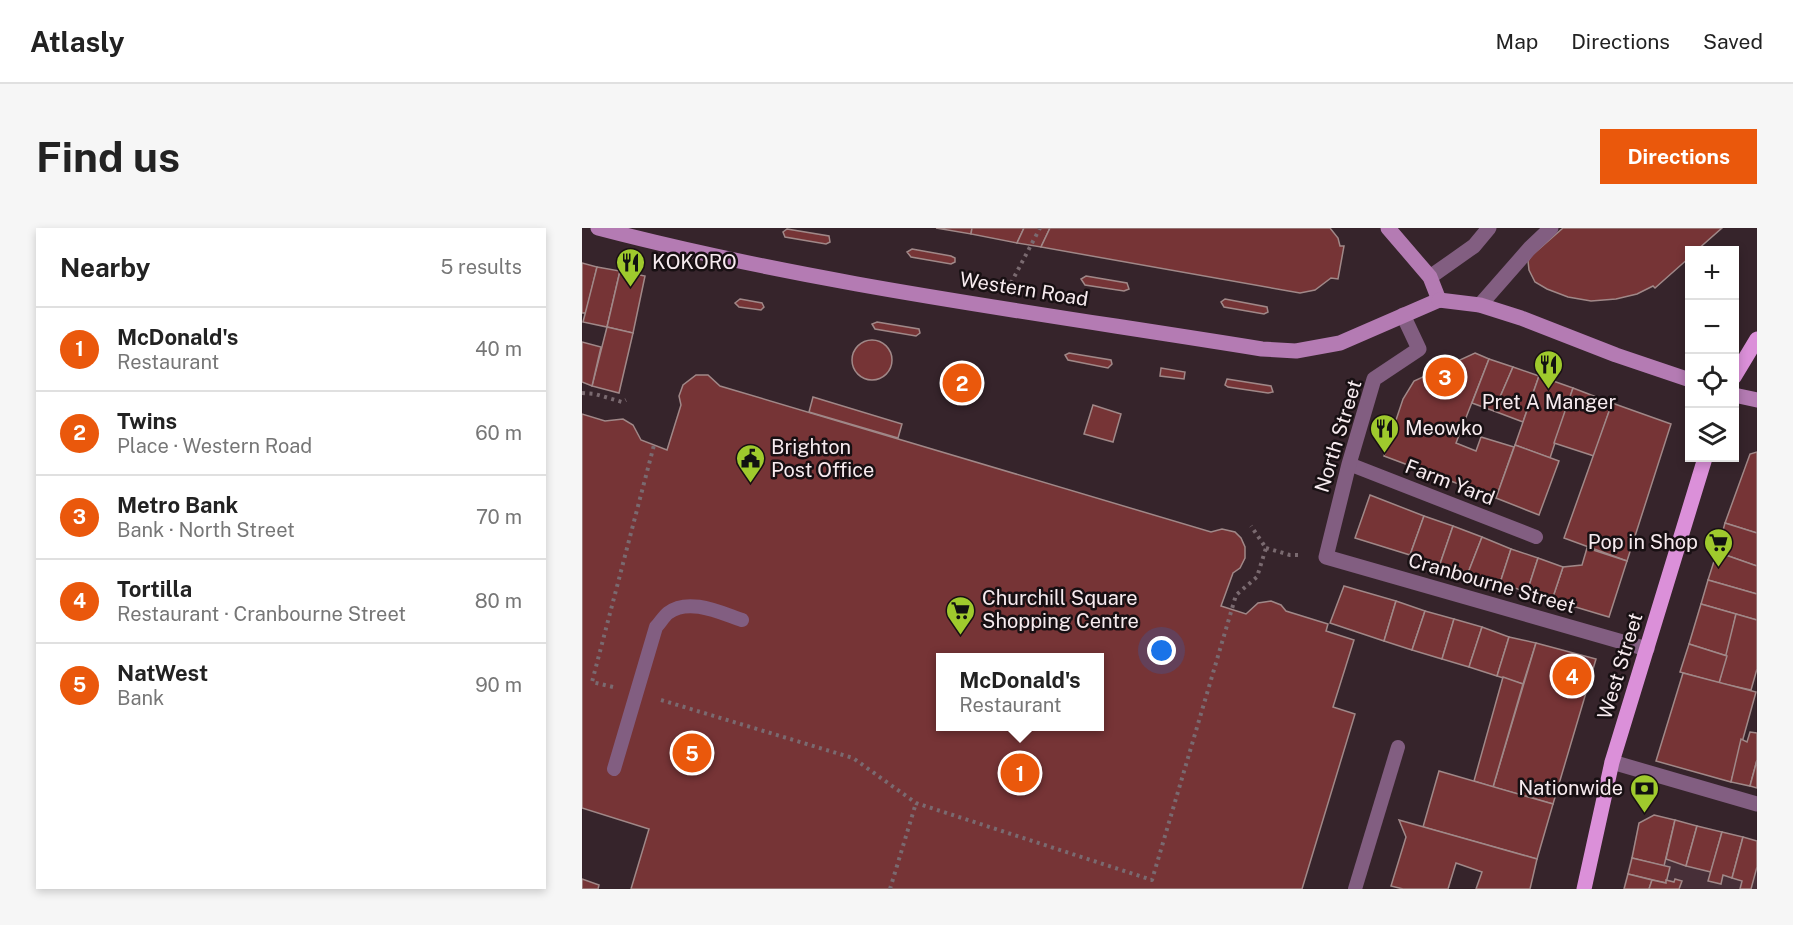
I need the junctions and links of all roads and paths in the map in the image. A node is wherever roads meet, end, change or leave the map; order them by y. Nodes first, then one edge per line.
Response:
1 (598, 228) edge
2 (1040, 228) edge
3 (1388, 228) edge
4 (1489, 228) edge
5 (1551, 228) edge
6 (1430, 278) junction
7 (1439, 300) junction
8 (1480, 305) junction
9 (998, 306) junction
10 (1404, 315) junction
11 (1757, 339) edge
12 (1739, 369) edge
13 (1685, 379) edge
14 (582, 393) edge
15 (1739, 396) edge
16 (626, 400) dead end
17 (1757, 400) edge
18 (654, 445) dead end
19 (1704, 462) edge
20 (1349, 464) junction
21 (1251, 526) dead end
22 (1536, 537) dead end
23 (1266, 548) junction
24 (1290, 555) dead end
25 (1326, 557) joint
26 (742, 620) dead end
27 (1647, 649) junction
28 (624, 690) dead end
29 (656, 699) dead end
30 (1398, 747) dead end
31 (1612, 762) junction
32 (614, 769) dead end
33 (916, 803) junction
34 (1757, 804) edge
35 (890, 889) edge
36 (1355, 889) edge
37 (1584, 889) edge

1 - 9 street, Western Road
2 - 9 path
3 - 6 street
4 - 6 street
5 - 8 street
6 - 7 street
7 - 8 street
7 - 10 street, Western Road
8 - 13 street
9 - 10 street, Western Road
10 - 20 street, North Street
11 - 12 main road
14 - 16 path
15 - 17 street
18 - 28 path
19 - 27 main road, West Street
20 - 22 lane, Farm Yard
20 - 25 street, North Street
21 - 23 path
23 - 24 path
23 - 33 path
25 - 27 street, Cranbourne Street
26 - 32 lane
27 - 31 main road, West Street
29 - 33 path
30 - 36 lane
31 - 34 street
31 - 37 main road, West Street
33 - 35 path

